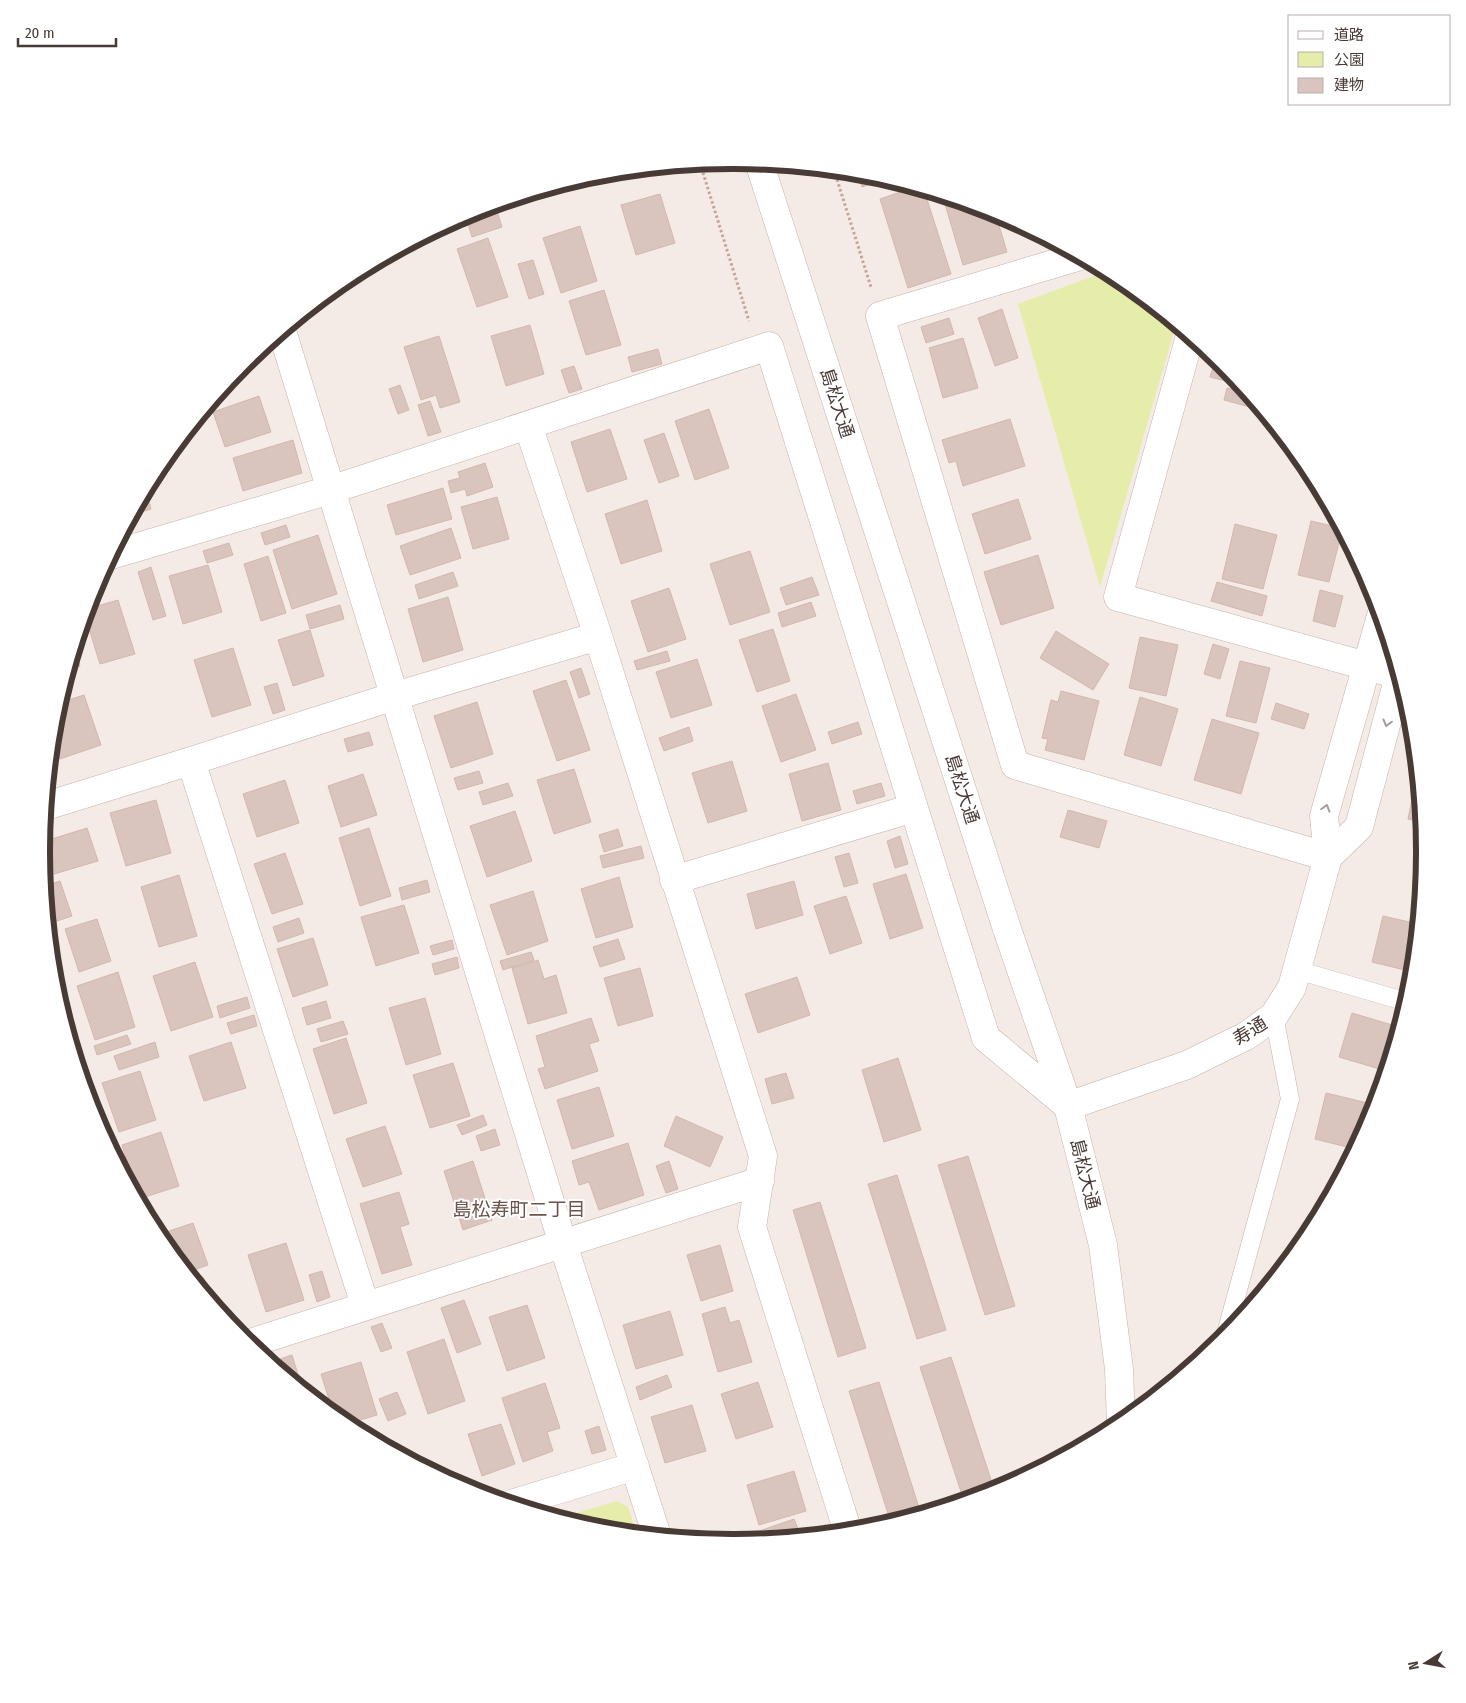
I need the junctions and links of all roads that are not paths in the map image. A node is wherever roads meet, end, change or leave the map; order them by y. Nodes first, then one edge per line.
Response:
1 (761, 169) edge
2 (1071, 259) edge
3 (284, 337) edge
4 (1188, 343) edge
5 (528, 425) junction
6 (330, 490) junction
7 (118, 553) edge
8 (1378, 627) edge
9 (598, 636) junction
10 (1368, 666) junction
11 (1393, 674) edge
12 (1396, 688) edge
13 (395, 696) junction
14 (191, 761) junction
15 (51, 804) edge
16 (913, 808) junction
17 (1328, 856) junction
18 (674, 880) junction
19 (1297, 970) junction
20 (1400, 1000) edge
21 (1274, 1016) junction
22 (1068, 1106) junction
23 (760, 1181) junction
24 (563, 1244) junction
25 (365, 1306) junction
26 (1230, 1320) edge
27 (257, 1341) edge
28 (1120, 1414) edge
29 (635, 1466) junction
30 (522, 1501) edge
31 (846, 1525) edge
32 (655, 1530) edge

1 - 22 street, 島松大通
2 - 17 street
3 - 6 street
4 - 10 street
5 - 6 street
5 - 9 street
5 - 16 street
6 - 7 street
6 - 13 street
8 - 10 street, 寿通
9 - 13 street
9 - 18 street
10 - 11 street
17 -> 10 street, 寿通
12 -> 17 street
13 - 14 street
13 - 24 street
14 - 15 street
14 - 25 street
16 - 18 street
16 - 22 street
17 - 19 street, 寿通
18 - 23 street
19 - 20 lane
19 - 21 street, 寿通
21 - 22 street, 寿通
21 - 26 lane
22 - 28 street, 島松大通
23 - 24 street
23 - 31 street
24 - 25 street
24 - 29 street
25 - 27 street
29 - 30 street
29 - 32 street

